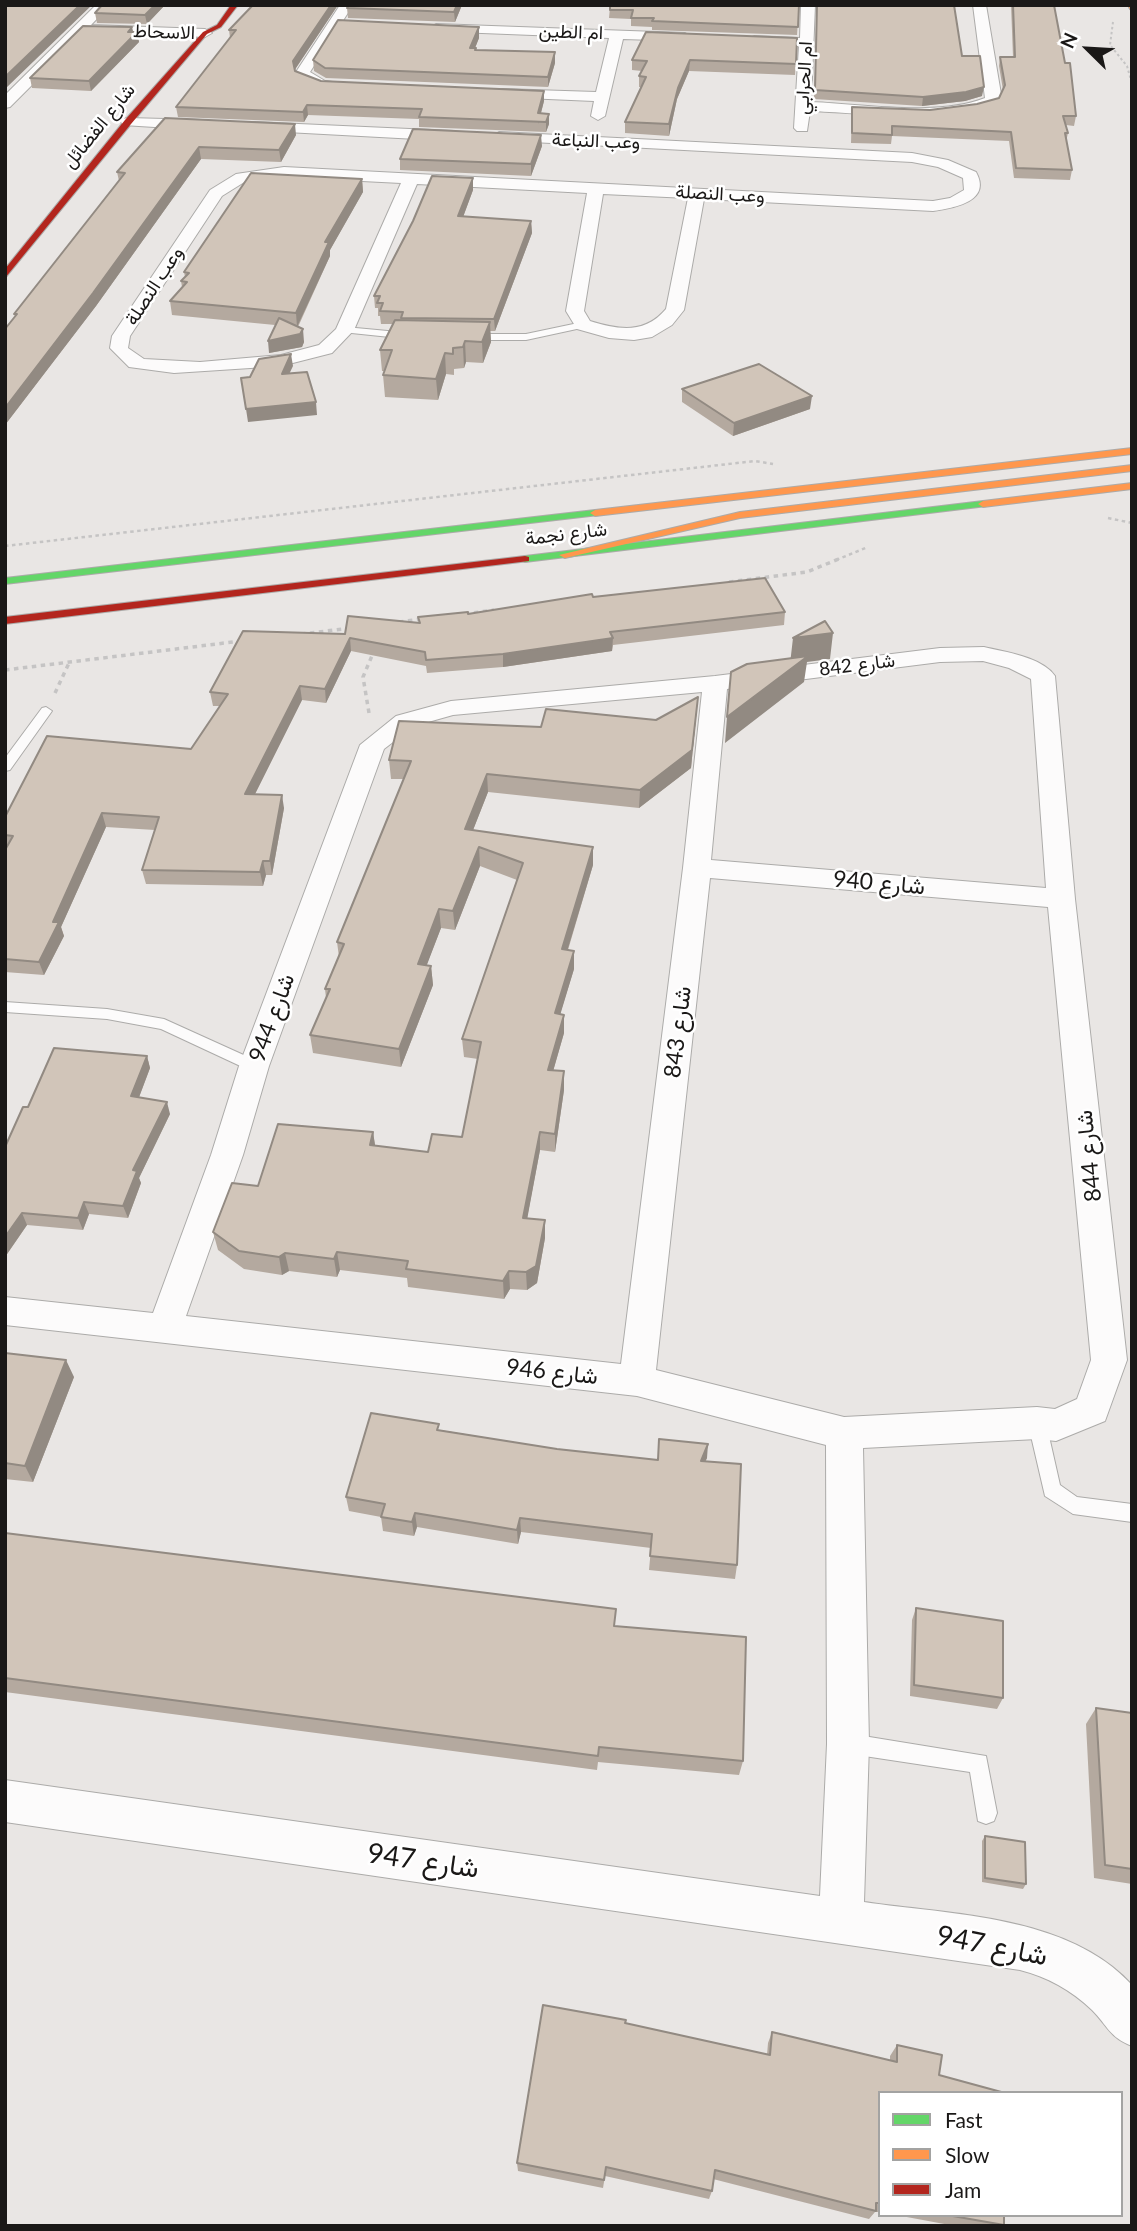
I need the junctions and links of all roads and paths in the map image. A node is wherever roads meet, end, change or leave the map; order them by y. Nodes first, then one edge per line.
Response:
1 (104, 5) edge
2 (218, 5) edge
3 (235, 5) edge
4 (347, 5) edge
5 (808, 5) edge
6 (979, 5) edge
7 (1113, 18) dead end
8 (417, 27) edge
9 (81, 29) junction
10 (205, 33) junction
11 (617, 34) junction
12 (698, 37) edge
13 (738, 39) edge
14 (805, 42) junction
15 (17, 68) edge
16 (41, 69) junction
17 (1132, 84) edge
18 (351, 87) edge
19 (490, 92) edge
20 (601, 97) junction
21 (5, 104) edge
22 (803, 106) junction
23 (128, 122) junction
24 (594, 141) junction
25 (800, 150) junction
26 (411, 179) junction
27 (973, 181) joint
28 (596, 189) junction
29 (697, 192) junction
30 (5, 275) edge
31 (583, 325) junction
32 (345, 330) junction
33 (415, 336) edge
34 (457, 337) edge
35 (1132, 449) edge
36 (1132, 468) edge
37 (1132, 486) edge
38 (1035, 498) junction
39 (1102, 510) joint
40 (1132, 523) edge
41 (870, 546) dead end
42 (565, 555) junction
43 (5, 581) edge
44 (726, 582) edge
45 (494, 610) edge
46 (453, 615) edge
47 (426, 619) edge
48 (5, 621) edge
49 (398, 622) edge
50 (357, 627) edge
51 (289, 635) edge
52 (247, 640) edge
53 (376, 645) edge
54 (69, 662) junction
55 (5, 670) edge
56 (715, 682) junction
57 (46, 711) joint
58 (373, 745) junction
59 (5, 768) edge
60 (697, 868) junction
61 (1061, 899) junction
62 (5, 1007) edge
63 (254, 1066) junction
64 (5, 1311) edge
65 (164, 1330) junction
66 (636, 1381) junction
67 (1092, 1410) joint
68 (1037, 1423) junction
69 (844, 1433) junction
70 (1132, 1513) edge
71 (848, 1744) junction
72 (5, 1801) edge
73 (986, 1813) dead end
74 (841, 1921) junction
75 (1129, 2015) edge

1 - 9 street
2 - 10 main road, شارع الفضائل
3 - 10 main road
4 - 18 street
5 - 14 street, ام الحرابي
6 - 22 street
7 - 17 path
8 - 11 street, ام الطين
9 - 10 street, الاسحاط
9 - 16 street
10 - 23 main road, شارع الفضائل
11 - 12 street, ام الطين
11 - 20 street
13 - 14 street
14 - 22 street, ام الحرابي
15 - 16 street
16 - 21 street
19 - 20 street
20 - 24 street
22 - 25 street, ام الحرابي
23 - 24 street, وعب النباعة
23 - 30 main road, شارع الفضائل
24 - 25 street, وعب النباعة
25 - 27 street, وعب النباعة
26 - 28 street, وعب النصلة
26 - 32 street, وعب النصلة
26 - 32 street, وعب النصلة
27 - 29 street, وعب النصلة
28 - 29 street, وعب النصلة
28 - 31 street
29 - 31 street
31 - 34 lane
32 - 33 lane
35 - 43 main road, شارع نجمة
36 - 42 main road
37 - 38 main road, شارع نجمة
38 - 39 main road
38 - 42 main road, شارع نجمة
39 - 40 path
41 - 44 path
42 - 48 main road, شارع نجمة
45 - 46 path
47 - 49 path
50 - 51 path
52 - 54 path
53 - 58 path
54 - 55 path
54 - 57 path
56 - 58 street, شارع 842
56 - 60 street, شارع 843
56 - 61 street, شارع 842
57 - 59 lane
58 - 63 street, شارع 944
60 - 61 street, شارع 940
60 - 66 street, شارع 843
61 - 67 street, شارع 844
62 - 63 lane
63 - 65 street, شارع 944
64 - 65 street, شارع 946
65 - 66 street, شارع 946
66 - 69 street, شارع 946
67 - 68 street, شارع 946
68 - 69 street, شارع 946
68 - 70 lane
69 - 71 street
71 - 73 lane
71 - 74 street
72 - 74 street, شارع 947
74 - 75 street, شارع 947

